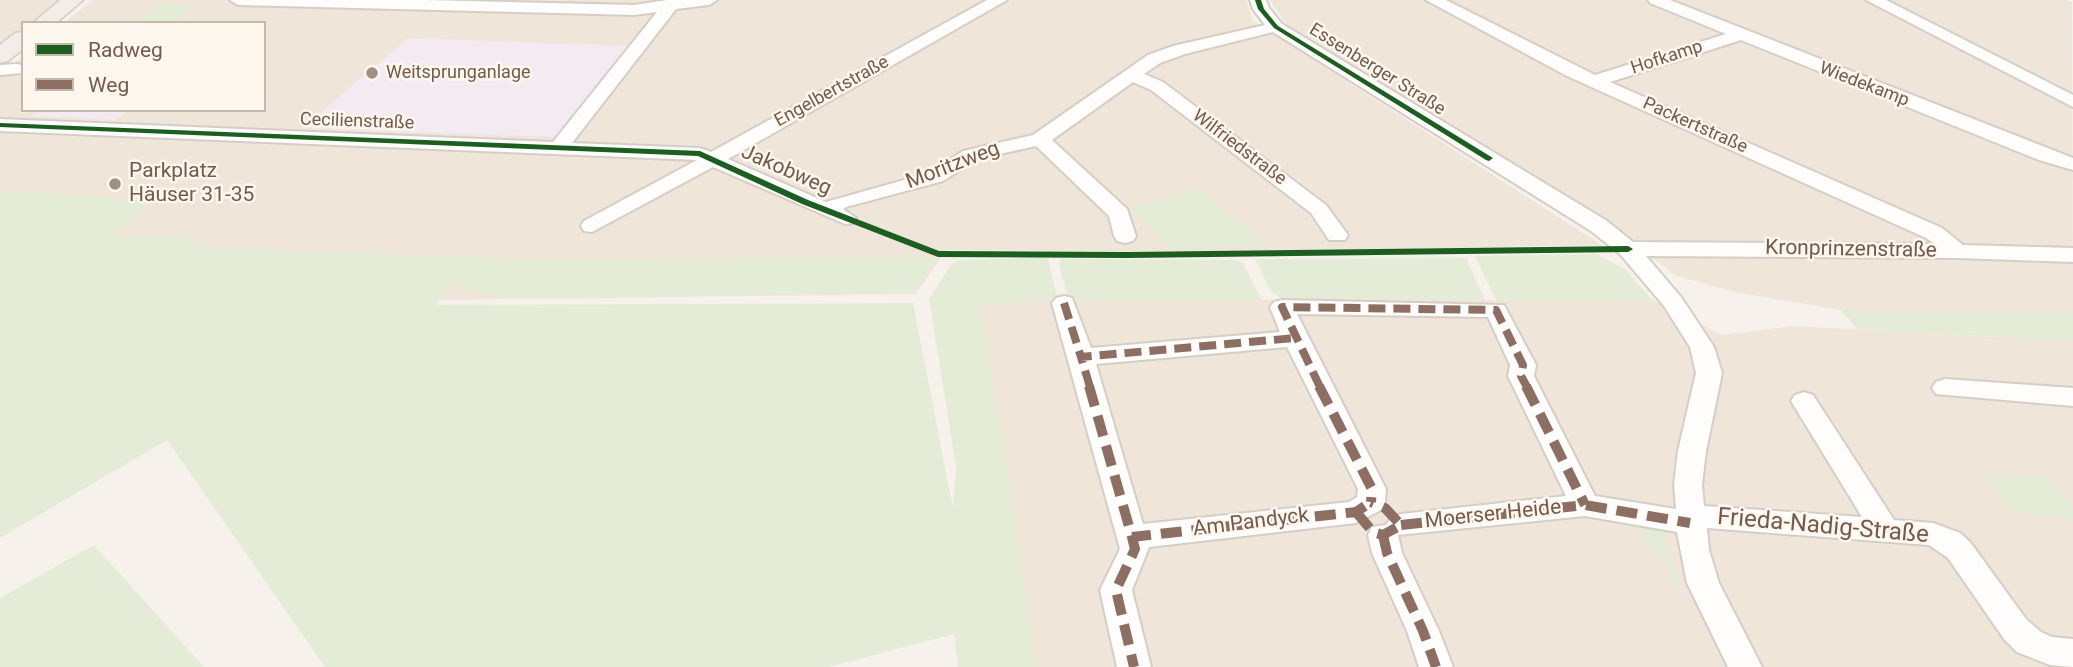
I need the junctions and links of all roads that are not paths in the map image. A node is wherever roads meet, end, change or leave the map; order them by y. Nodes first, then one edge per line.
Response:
1 (73, 0) edge
2 (238, 0) edge
3 (709, 0) edge
4 (999, 0) edge
5 (1258, 0) edge
6 (1434, 0) edge
7 (1656, 0) edge
8 (1874, 0) edge
9 (673, 3) edge
10 (46, 21) edge
11 (1276, 27) junction
12 (1739, 35) junction
13 (21, 41) edge
14 (5, 65) edge
15 (1129, 74) junction
16 (1594, 81) junction
17 (2073, 102) edge
18 (0, 125) edge
19 (1040, 139) junction
20 (558, 148) junction
21 (711, 159) junction
22 (2073, 164) edge
23 (836, 214) joint
24 (592, 226) dead end
25 (1337, 235) dead end
26 (1125, 236) dead end
27 (1628, 249) junction
28 (1957, 251) junction
29 (2073, 255) edge
30 (1064, 303) dead end
31 (1295, 338) junction
32 (1081, 357) junction
33 (1945, 388) dead end
34 (2073, 397) edge
35 (1804, 401) dead end
36 (1585, 505) junction
37 (1364, 507) junction
38 (1690, 519) junction
39 (1392, 530) junction
40 (1885, 530) junction
41 (1132, 537) junction
42 (2073, 653) edge
43 (1134, 667) edge
44 (1436, 667) edge
45 (1745, 667) edge

1 - 10 main road
2 - 9 street
3 - 9 street
4 - 21 street, Engelbertstraße
5 - 11 street, Essenberger Straße
6 - 16 street, Packertstraße
7 - 12 street, Wiedekamp
8 - 17 street
9 - 20 street
11 - 15 street
11 - 27 street, Essenberger Straße
12 - 16 street, Hofkamp
12 - 22 street, Wiedekamp
13 - 14 main road
15 - 19 street
15 - 25 street, Wilfriedstraße
16 - 28 street, Packertstraße
18 - 20 street, Cecilienstraße
19 - 23 street, Moritzweg
19 - 26 street
20 - 21 street, Cecilienstraße
21 - 23 street, Jakobweg
21 - 24 street, Engelbertstraße
27 - 28 street, Kronprinzenstraße
27 - 38 street, Essenberger Straße
28 - 29 street, Kronprinzenstraße
30 - 32 street
31 - 32 street
31 - 36 street, Moerser Heide
31 - 37 street
32 - 41 street
33 - 34 street
35 - 40 street
36 - 38 street, Moerser Heide
36 - 39 street, Moerser Heide
37 - 39 street
37 - 41 street, Am Pandyck
38 - 40 street, Frieda-Nadig-Straße
38 - 45 street, Essenberger Straße
39 - 44 street
40 - 42 street, Frieda-Nadig-Straße
41 - 43 street

